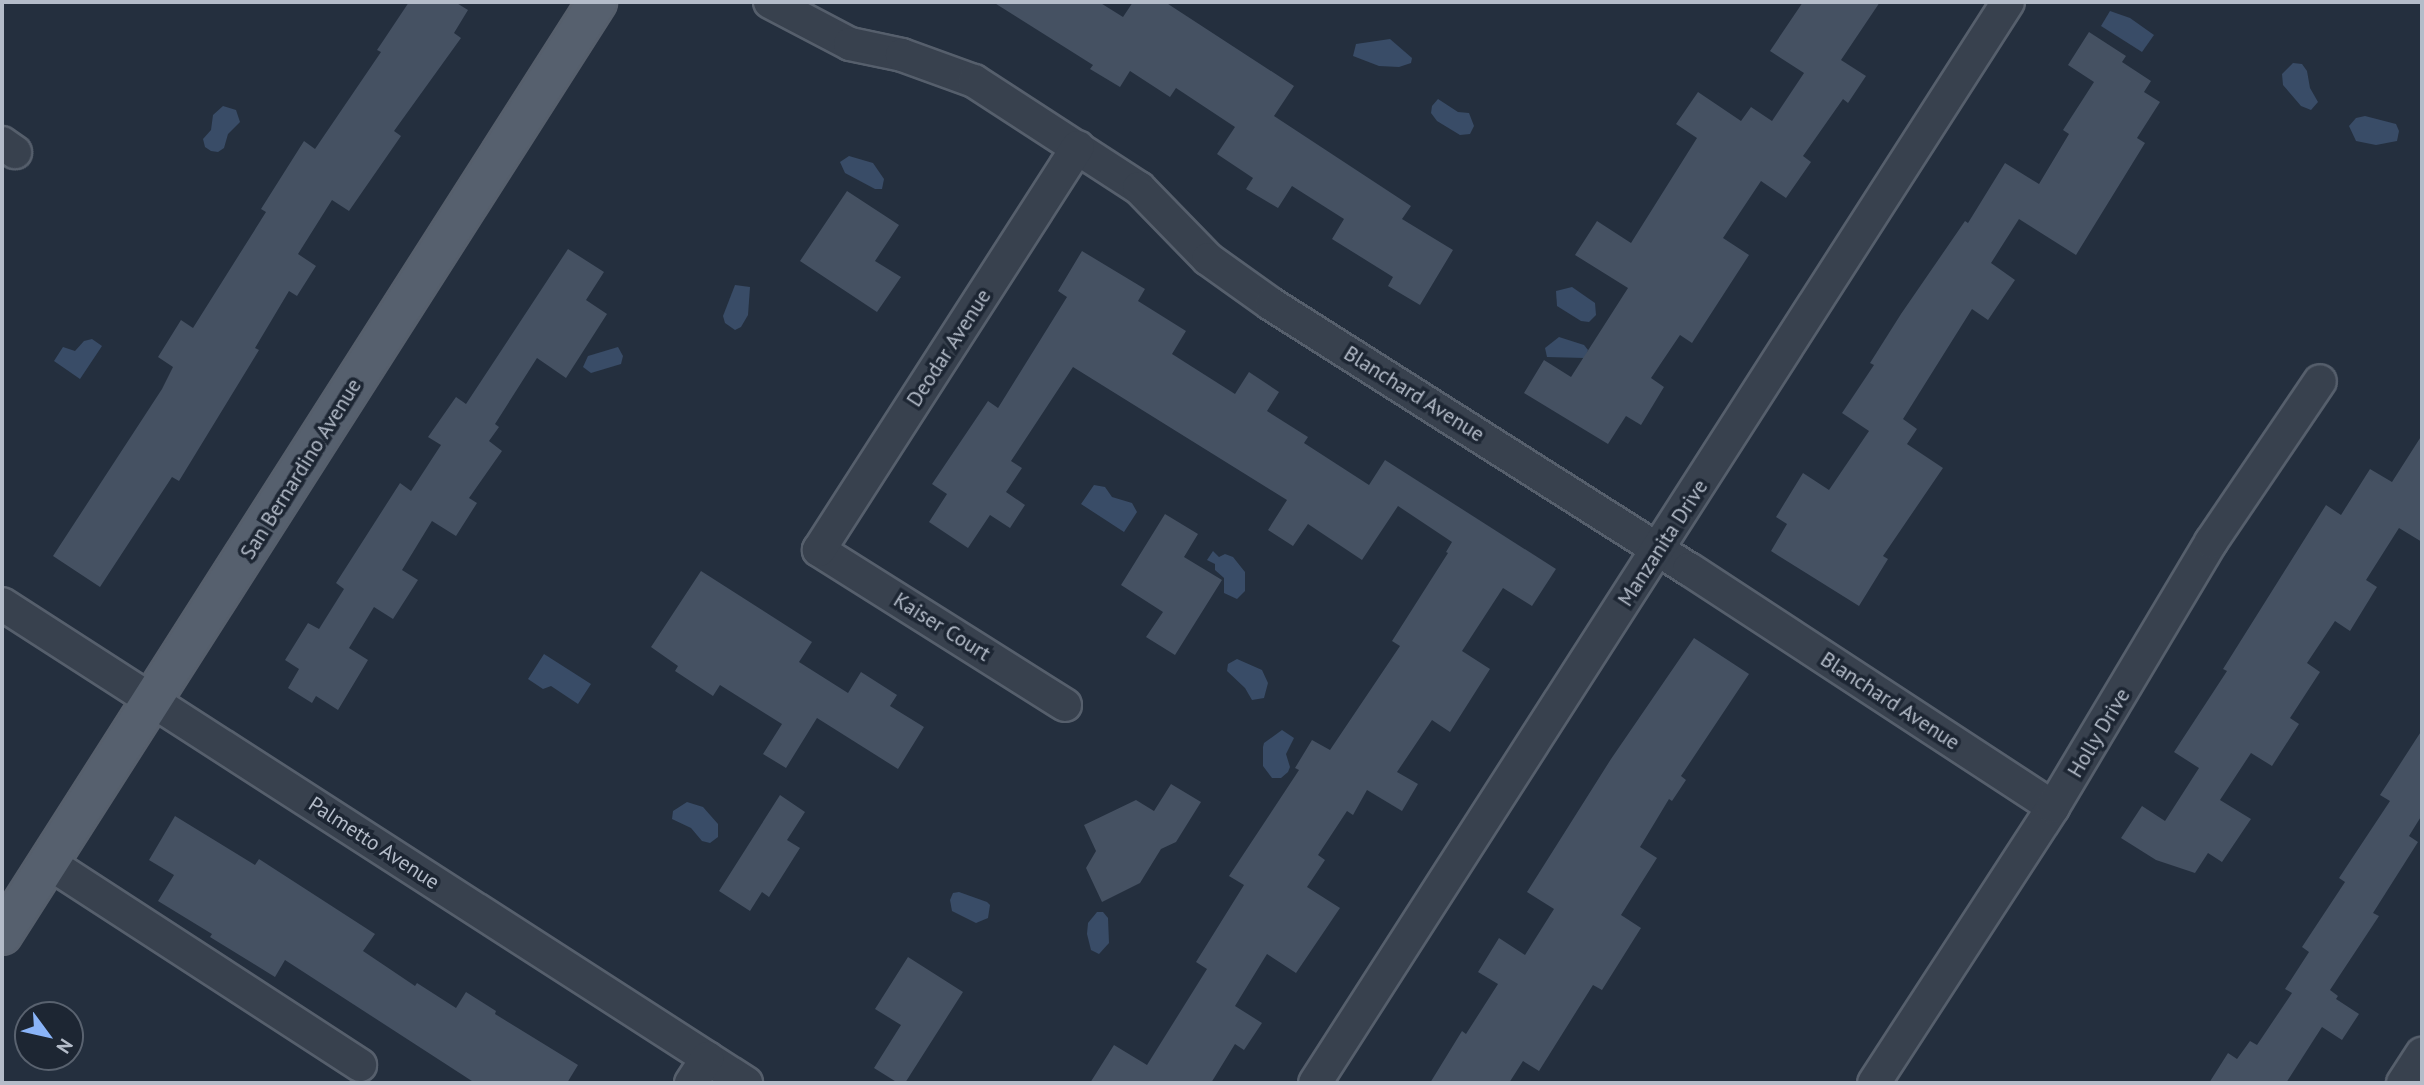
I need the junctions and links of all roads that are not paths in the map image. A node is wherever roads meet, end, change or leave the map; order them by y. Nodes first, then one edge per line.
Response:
1 (597, 2) edge
2 (770, 2) edge
3 (2008, 2) edge
4 (1078, 147) junction
5 (2320, 381) dead end
6 (819, 550) joint
7 (1658, 550) junction
8 (2, 604) edge
9 (154, 701) junction
10 (1065, 705) dead end
11 (2053, 807) junction
12 (49, 863) junction
13 (2, 935) edge
14 (360, 1065) dead end
15 (699, 1071) edge
16 (746, 1083) edge
17 (1315, 1083) edge
18 (1874, 1083) edge

1 - 9 main road, San Bernardino Avenue
2 - 4 street, Blanchard Avenue
3 - 7 street, Manzanita Drive
4 - 6 street, Deodar Avenue
4 - 7 street, Blanchard Avenue
5 - 11 street, Holly Drive
6 - 10 street, Kaiser Court
7 - 11 street, Blanchard Avenue
7 - 17 street, Manzanita Drive
8 - 9 street, Palmetto Avenue
9 - 12 main road, San Bernardino Avenue
9 - 15 street, Palmetto Avenue
11 - 18 street, Holly Drive
12 - 13 main road, San Bernardino Avenue
12 - 14 street
15 - 16 street, Palmetto Avenue

